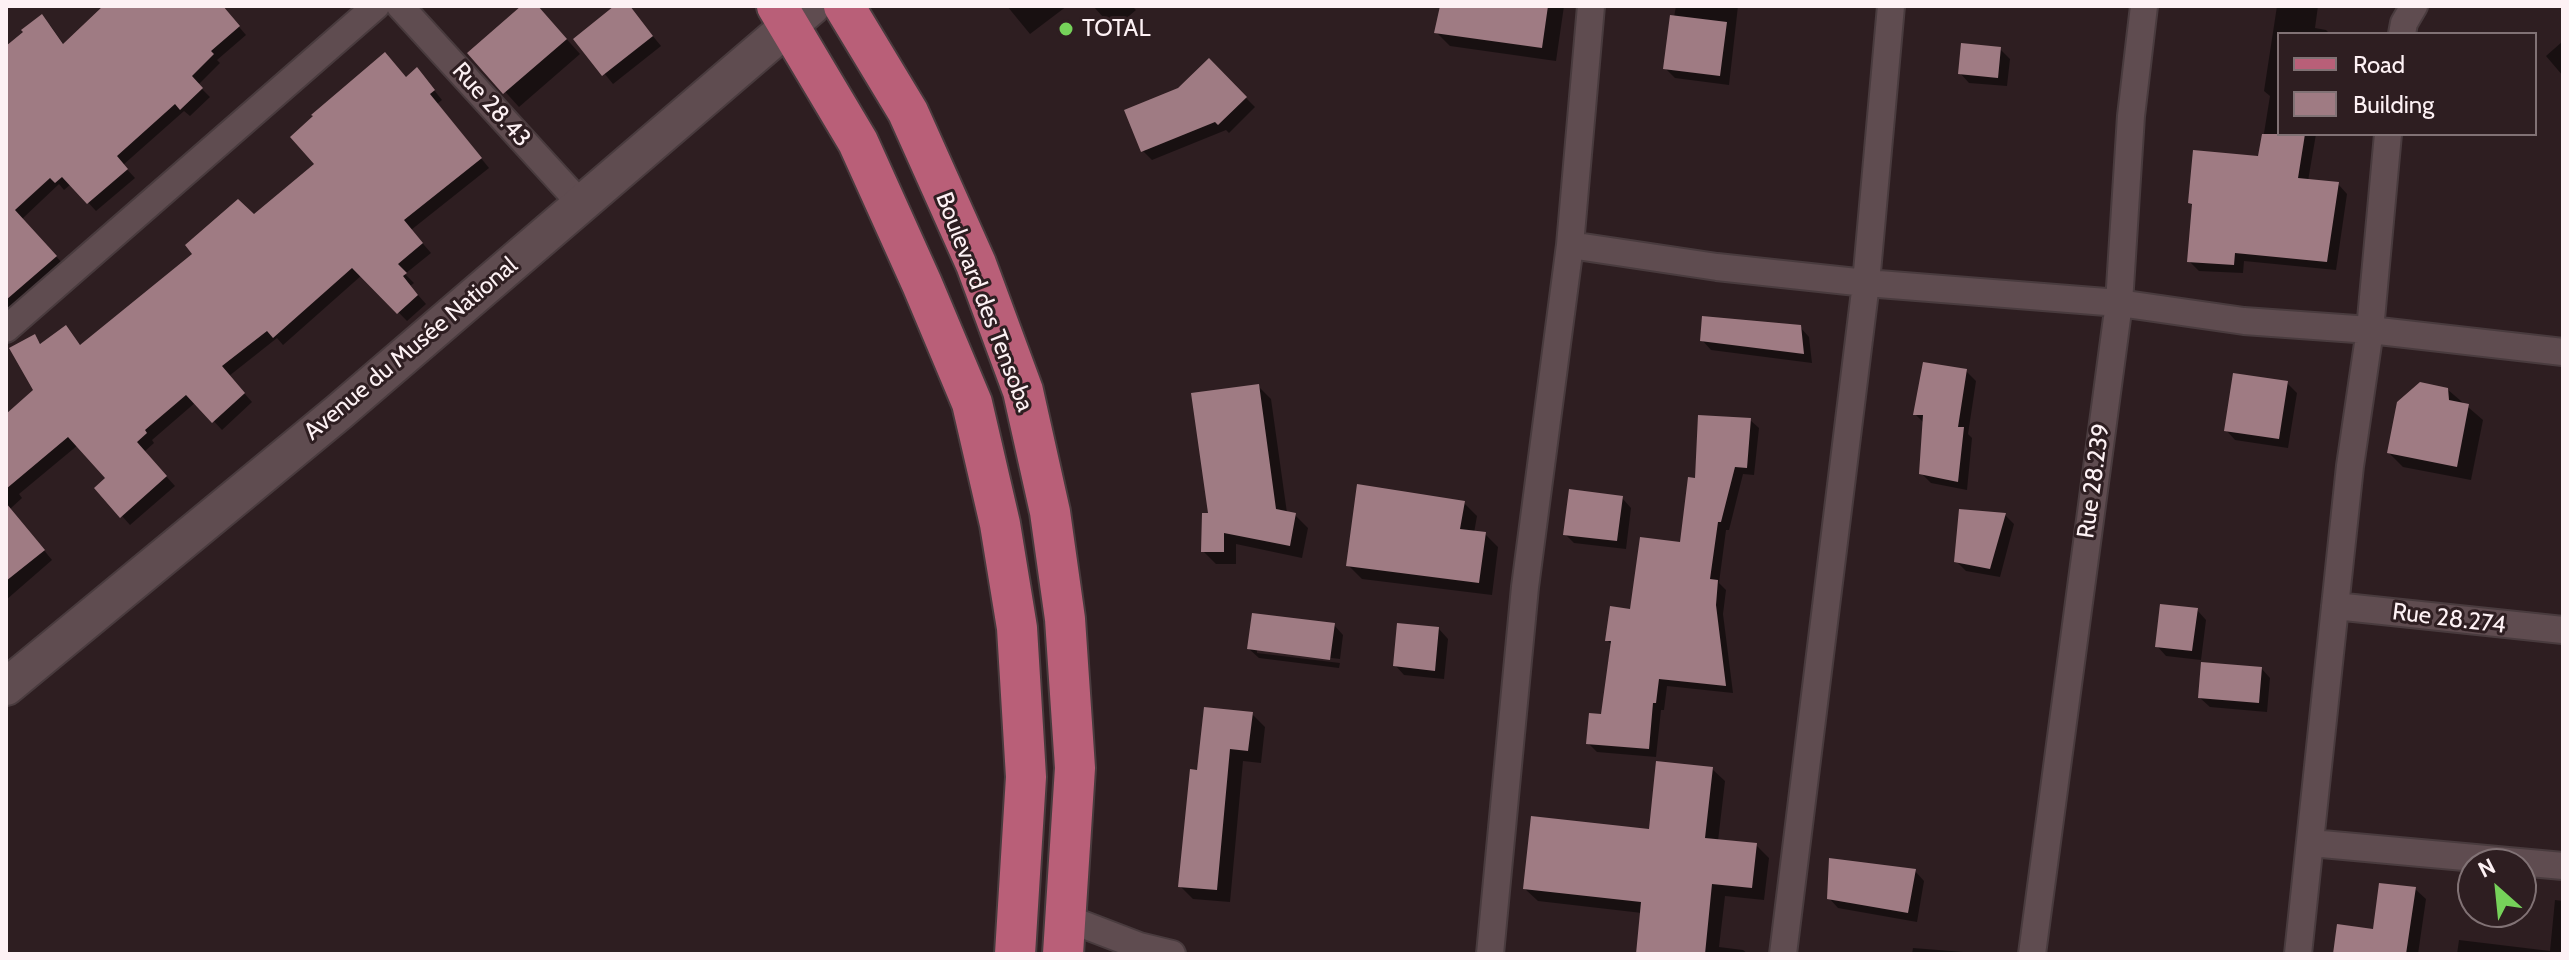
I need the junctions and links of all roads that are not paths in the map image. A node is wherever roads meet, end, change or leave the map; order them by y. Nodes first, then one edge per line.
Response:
1 (376, 6) edge
2 (400, 6) edge
3 (844, 6) edge
4 (1591, 6) edge
5 (1891, 6) edge
6 (2144, 6) edge
7 (2414, 6) edge
8 (793, 12) edge
9 (2402, 32) edge
10 (2388, 136) edge
11 (581, 204) junction
12 (1570, 245) junction
13 (1866, 283) junction
14 (2119, 303) junction
15 (6, 329) edge
16 (2370, 330) junction
17 (2563, 352) edge
18 (2335, 606) junction
19 (2563, 630) edge
20 (6, 687) edge
21 (2311, 843) junction
22 (2563, 866) edge
23 (1065, 936) edge
24 (1015, 954) edge
25 (1172, 954) edge
26 (1490, 954) edge
27 (1783, 954) edge
28 (2032, 954) edge
29 (2298, 954) edge

1 - 15 street
2 - 11 street, Rue 28.43
3 - 23 main road, Boulevard des Tensoba
4 - 12 street
5 - 13 street
6 - 14 street, Rue 28.239
7 - 9 street
8 - 11 street, Avenue du Musée National
8 - 24 main road, Boulevard des Tensoba
10 - 16 street
11 - 20 street, Avenue du Musée National
12 - 13 street
12 - 26 street
13 - 14 street
13 - 27 street
14 - 16 street
14 - 28 street, Rue 28.239
16 - 17 street
16 - 18 street
18 - 19 street, Rue 28.274
18 - 21 street
21 - 22 street
21 - 29 street
23 - 25 street

